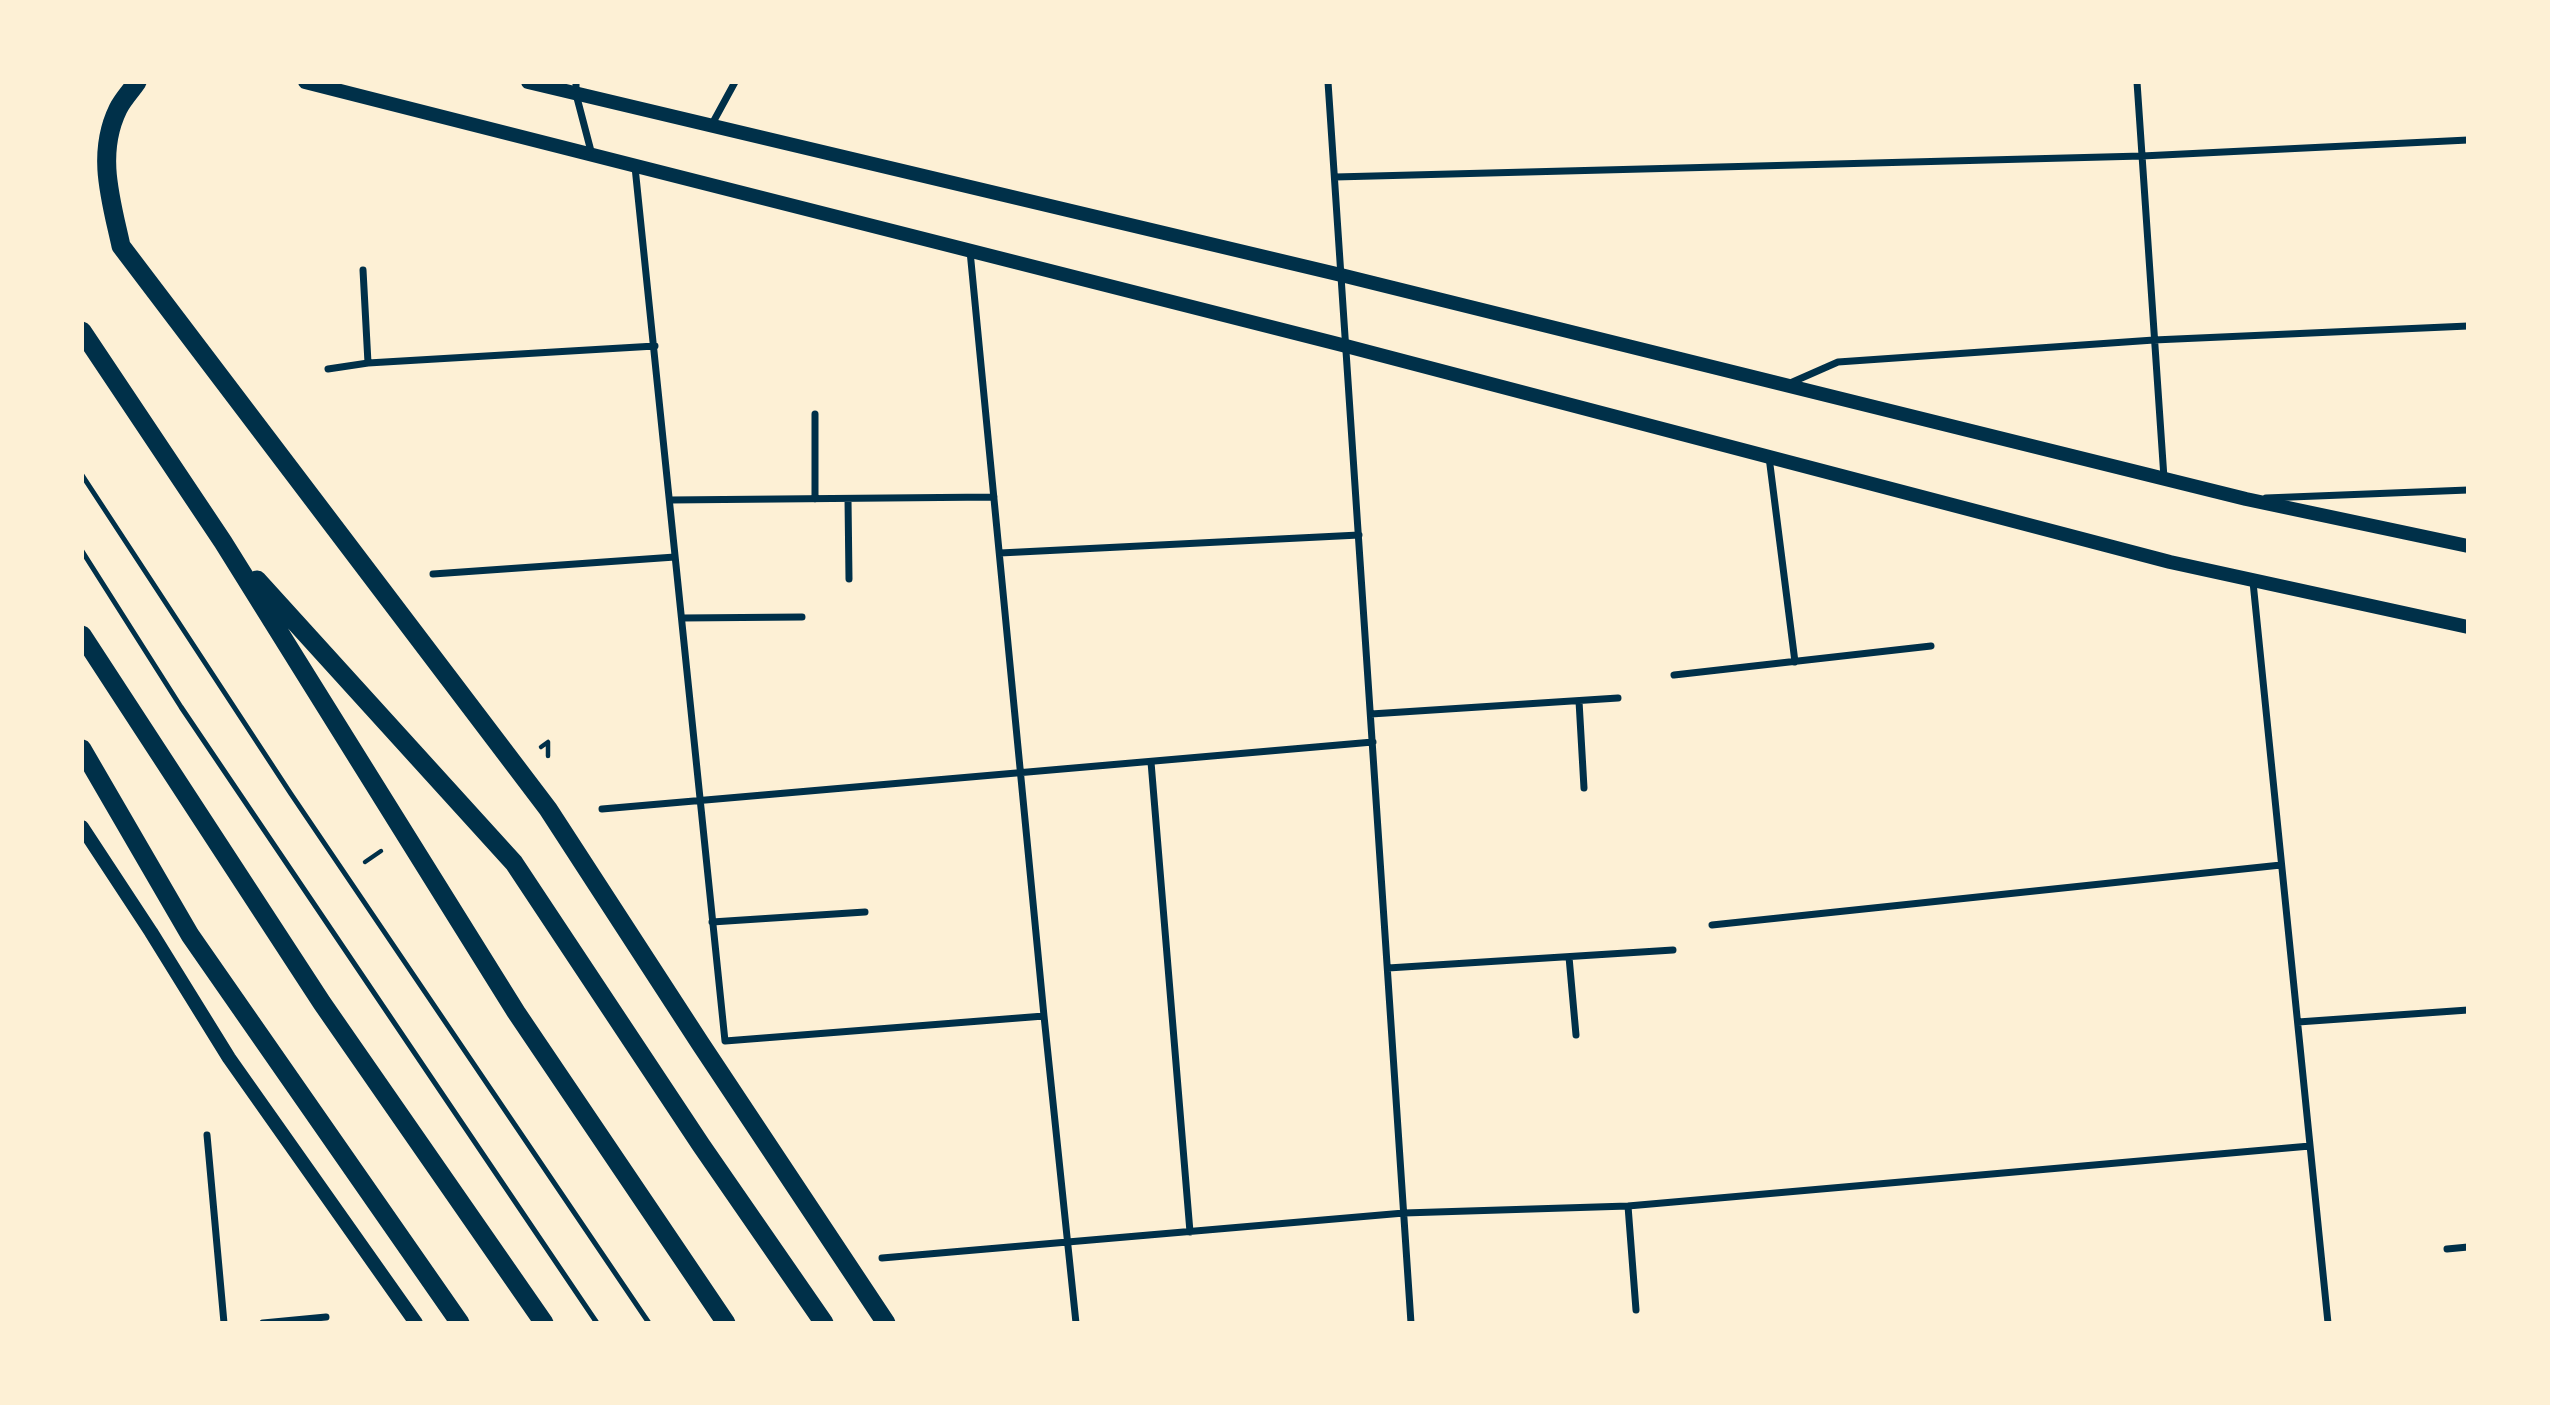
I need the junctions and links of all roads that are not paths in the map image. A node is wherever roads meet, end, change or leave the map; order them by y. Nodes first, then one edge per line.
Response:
1 (137, 82) edge
2 (305, 82) edge
3 (528, 82) edge
4 (735, 82) edge
5 (1328, 82) edge
6 (2137, 82) edge
7 (576, 88) edge
8 (711, 127) junction
9 (2468, 141) edge
10 (593, 155) junction
11 (2142, 156) junction
12 (635, 166) junction
13 (1335, 177) junction
14 (970, 251) junction
15 (363, 270) dead end
16 (1342, 275) junction
17 (2468, 326) edge
18 (82, 331) edge
19 (2154, 340) junction
20 (655, 346) junction
21 (1346, 346) junction
22 (368, 363) junction
23 (328, 369) dead end
24 (1784, 386) junction
25 (814, 414) dead end
26 (1769, 456) junction
27 (82, 475) edge
28 (2164, 478) junction
29 (2468, 490) edge
30 (994, 497) junction
31 (815, 499) junction
32 (848, 499) junction
33 (2246, 499) junction
34 (670, 500) junction
35 (1359, 535) junction
36 (223, 542) junction
37 (2468, 546) edge
38 (82, 551) edge
39 (1000, 553) junction
40 (675, 557) junction
41 (433, 573) dead end
42 (849, 579) dead end
43 (2253, 582) junction
44 (802, 617) dead end
45 (682, 618) junction
46 (2468, 627) edge
47 (82, 635) edge
48 (1931, 646) dead end
49 (1796, 662) junction
50 (1674, 675) dead end
51 (1618, 698) dead end
52 (1579, 701) junction
53 (1371, 714) junction
54 (1373, 743) junction
55 (82, 749) edge
56 (1151, 762) junction
57 (1020, 773) junction
58 (1584, 788) dead end
59 (699, 801) junction
60 (602, 809) dead end
61 (82, 827) edge
62 (2281, 865) junction
63 (865, 912) dead end
64 (712, 922) junction
65 (1712, 925) dead end
66 (1673, 950) dead end
67 (1569, 957) junction
68 (1388, 968) junction
69 (2468, 1010) edge
70 (1044, 1016) junction
71 (2298, 1021) junction
72 (1576, 1035) dead end
73 (207, 1135) dead end
74 (2310, 1146) junction
75 (1628, 1206) junction
76 (1404, 1213) junction
77 (1190, 1232) junction
78 (1066, 1241) junction
79 (2468, 1247) edge
80 (2447, 1249) dead end
81 (882, 1258) dead end
82 (1636, 1310) dead end
83 (326, 1317) dead end
84 (224, 1323) edge
85 (263, 1323) edge
86 (416, 1323) edge
87 (460, 1323) edge
88 (544, 1323) edge
89 (597, 1323) edge
90 (649, 1323) edge
91 (726, 1323) edge
92 (824, 1323) edge
93 (886, 1323) edge
94 (1076, 1323) edge
95 (1411, 1323) edge
96 (2328, 1323) edge

1 - 93 highway
2 - 10 main road
3 - 7 main road
4 - 8 street
5 - 13 street
6 - 11 street
7 - 8 main road
7 - 10 street
8 - 16 main road
9 - 11 street
10 - 12 main road
11 - 13 street
11 - 19 street
12 - 14 main road
12 - 20 street
13 - 16 street
14 - 21 main road
14 - 30 street
15 - 22 street
16 - 21 street
16 - 24 main road
17 - 19 street
18 - 36 highway
19 - 24 street
19 - 28 street
20 - 22 street
20 - 34 street
21 - 26 main road
21 - 35 street
22 - 23 street
24 - 28 main road
25 - 31 street
26 - 43 main road
26 - 49 street
27 - 90 lane
28 - 33 main road
29 - 33 street
30 - 32 street
30 - 39 street
31 - 32 street
31 - 34 street
32 - 42 street
33 - 37 main road
34 - 40 street
35 - 39 street
35 - 53 street
36 - 91 highway
36 - 92 highway
38 - 89 lane
39 - 57 street
40 - 41 street
40 - 45 street
43 - 46 main road
43 - 62 street
44 - 45 street
45 - 59 street
47 - 88 highway
48 - 49 street
49 - 50 street
51 - 52 street
52 - 53 street
52 - 58 street
53 - 54 street
54 - 56 street
54 - 68 street
55 - 87 highway
56 - 57 street
56 - 77 street
57 - 59 street
57 - 70 street
59 - 60 street
59 - 64 street
61 - 86 main road
62 - 65 street
62 - 71 street
63 - 64 street
64 - 70 street
66 - 67 street
67 - 68 street
67 - 72 street
68 - 76 street
69 - 71 street
70 - 78 street
71 - 74 street
73 - 84 street
74 - 75 street
74 - 96 street
75 - 76 street
75 - 82 street
76 - 77 street
76 - 95 street
77 - 78 street
78 - 81 street
78 - 94 street
79 - 80 street
83 - 85 street

